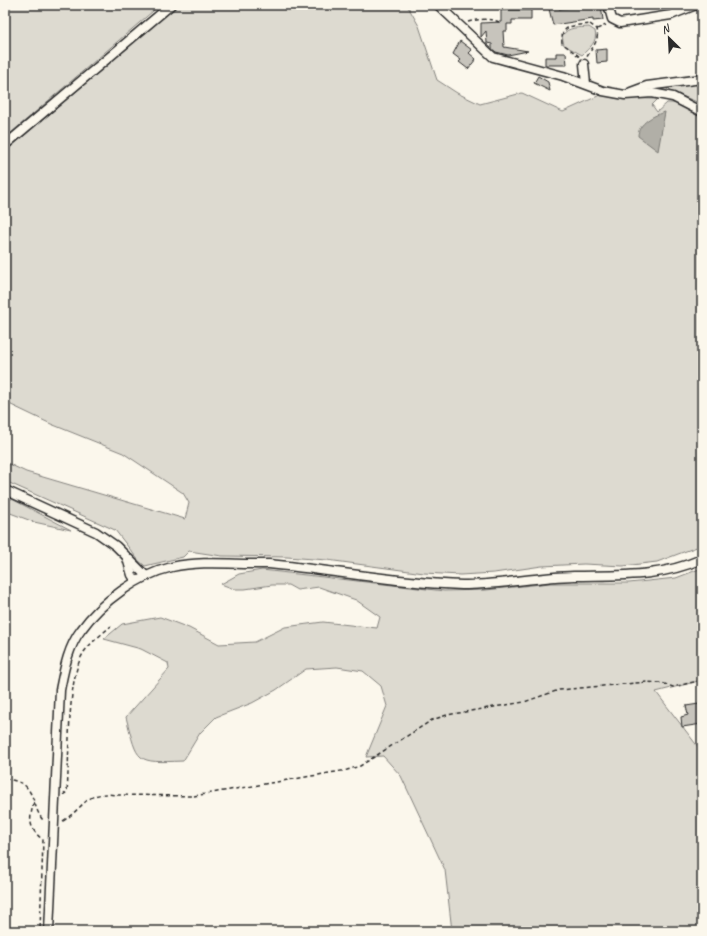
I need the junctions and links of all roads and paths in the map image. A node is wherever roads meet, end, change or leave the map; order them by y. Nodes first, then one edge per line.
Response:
1 (171, 5) edge
2 (438, 5) edge
3 (608, 5) edge
4 (696, 5) edge
5 (499, 22) dead end
6 (458, 25) junction
7 (584, 64) junction
8 (702, 79) edge
9 (586, 84) junction
10 (625, 95) junction
11 (702, 112) edge
12 (5, 145) edge
13 (5, 490) edge
14 (127, 557) junction
15 (702, 559) edge
16 (146, 576) junction
17 (136, 581) junction
18 (111, 626) dead end
19 (702, 680) edge
20 (5, 778) edge
21 (54, 796) junction
22 (34, 802) junction
23 (43, 820) dead end
24 (63, 821) dead end
25 (40, 931) edge
26 (49, 931) edge

1 - 12 street
2 - 6 street
3 - 4 street
5 - 6 path
6 - 9 street
7 - 7 path
7 - 9 street
8 - 10 street
9 - 10 street
10 - 11 street
13 - 14 street
14 - 16 street
14 - 17 street
15 - 16 street
16 - 17 street
17 - 21 street
18 - 21 path
19 - 24 path
20 - 22 path
21 - 26 street
22 - 23 path
22 - 25 path

